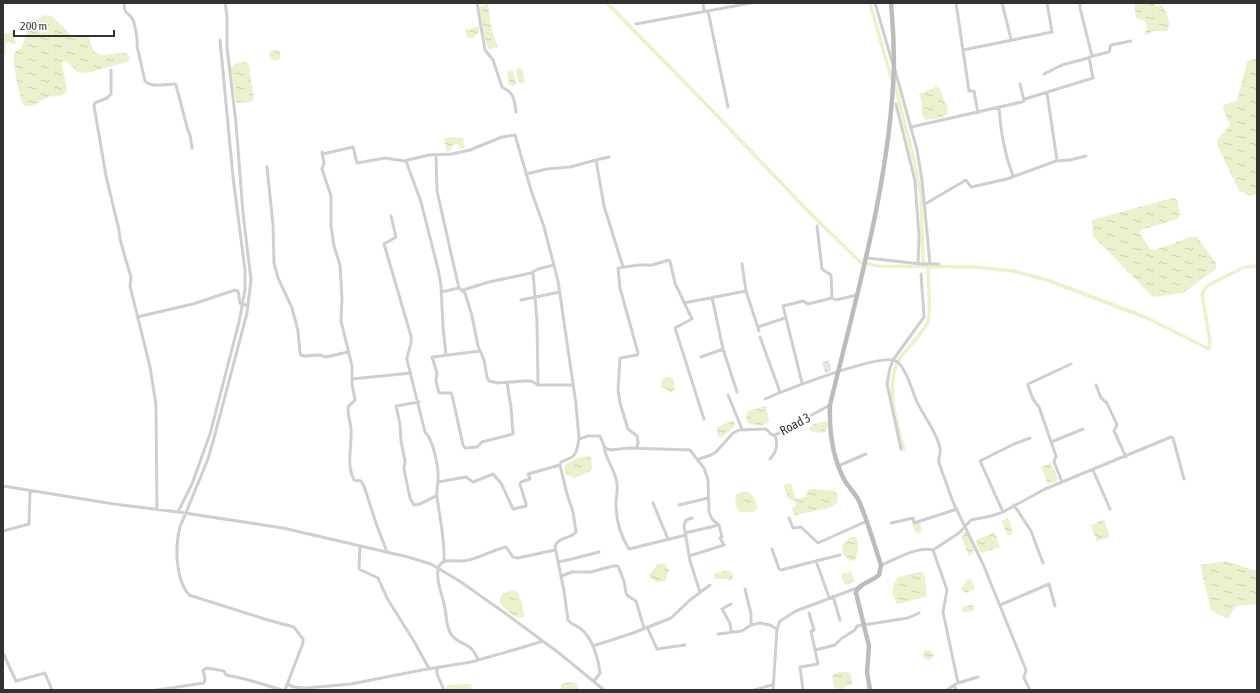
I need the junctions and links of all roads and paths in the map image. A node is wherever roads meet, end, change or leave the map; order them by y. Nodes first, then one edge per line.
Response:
1 (124, 3) edge
2 (225, 3) edge
3 (477, 3) edge
4 (702, 3) edge
5 (751, 3) edge
6 (875, 3) edge
7 (891, 3) edge
8 (956, 3) edge
9 (1002, 3) edge
10 (1048, 3) edge
11 (1052, 3) edge
12 (1080, 3) edge
13 (706, 11) junction
14 (636, 24) dead end
15 (220, 40) dead end
16 (1011, 40) junction
17 (1131, 41) dead end
18 (963, 50) junction
19 (1090, 57) junction
20 (893, 68) junction
21 (111, 70) dead end
22 (1044, 74) dead end
23 (1020, 84) dead end
24 (1047, 93) junction
25 (1024, 101) junction
26 (896, 104) dead end
27 (728, 107) dead end
28 (1000, 108) junction
29 (516, 112) dead end
30 (978, 113) junction
31 (911, 127) junction
32 (192, 148) dead end
33 (436, 155) junction
34 (1086, 156) dead end
35 (609, 157) dead end
36 (596, 160) junction
37 (1057, 160) junction
38 (406, 161) junction
39 (267, 167) dead end
40 (526, 174) junction
41 (1013, 176) junction
42 (925, 204) junction
43 (391, 216) dead end
44 (817, 226) dead end
45 (866, 259) junction
46 (742, 264) dead end
47 (920, 264) junction
48 (929, 264) junction
49 (939, 264) dead end
50 (554, 265) junction
51 (624, 267) junction
52 (533, 272) junction
53 (921, 274) dead end
54 (459, 288) junction
55 (463, 290) junction
56 (746, 290) junction
57 (441, 292) junction
58 (560, 292) junction
59 (857, 295) junction
60 (712, 297) junction
61 (535, 298) junction
62 (832, 298) junction
63 (521, 300) dead end
64 (684, 303) junction
65 (242, 304) junction
66 (248, 306) junction
67 (137, 318) junction
68 (785, 318) junction
69 (758, 326) junction
70 (759, 331) dead end
71 (760, 337) dead end
72 (723, 350) junction
73 (480, 351) junction
74 (348, 352) junction
75 (446, 355) junction
76 (701, 357) dead end
77 (894, 360) junction
78 (1071, 364) dead end
79 (838, 371) junction
80 (411, 373) junction
81 (352, 379) junction
82 (507, 383) junction
83 (802, 383) junction
84 (538, 385) junction
85 (573, 385) junction
86 (1096, 385) dead end
87 (737, 392) dead end
88 (780, 392) junction
89 (728, 395) dead end
90 (765, 399) dead end
91 (419, 402) junction
92 (830, 405) junction
93 (704, 418) dead end
94 (742, 429) junction
95 (1083, 429) dead end
96 (775, 435) junction
97 (1030, 438) dead end
98 (579, 439) junction
99 (1051, 442) junction
100 (604, 444) junction
101 (637, 448) junction
102 (901, 449) dead end
103 (866, 454) dead end
104 (1126, 457) junction
105 (698, 459) junction
106 (770, 459) dead end
107 (560, 465) junction
108 (838, 466) junction
109 (1093, 470) junction
110 (1184, 479) dead end
111 (438, 482) junction
112 (1062, 482) junction
113 (3, 486) edge
114 (30, 490) junction
115 (437, 496) junction
116 (708, 498) junction
117 (653, 503) dead end
118 (679, 505) dead end
119 (1014, 505) junction
120 (957, 509) junction
121 (157, 510) junction
122 (1110, 510) dead end
123 (178, 512) junction
124 (1002, 512) junction
125 (185, 514) junction
126 (692, 518) dead end
127 (789, 518) dead end
128 (867, 521) junction
129 (891, 523) dead end
130 (719, 525) junction
131 (965, 526) junction
132 (3, 531) edge
133 (686, 534) junction
134 (668, 539) junction
135 (360, 546) junction
136 (772, 549) dead end
137 (555, 550) junction
138 (933, 550) junction
139 (387, 552) junction
140 (599, 552) dead end
141 (840, 555) dead end
142 (689, 556) junction
143 (816, 561) junction
144 (444, 562) junction
145 (558, 562) junction
146 (1043, 564) dead end
147 (881, 565) junction
148 (438, 568) junction
149 (561, 576) junction
150 (710, 585) dead end
151 (859, 588) junction
152 (745, 589) dead end
153 (700, 592) junction
154 (831, 597) junction
155 (730, 604) dead end
156 (1000, 605) junction
157 (1055, 606) dead end
158 (919, 613) dead end
159 (809, 614) dead end
160 (840, 620) dead end
161 (863, 624) junction
162 (751, 625) junction
163 (646, 628) junction
164 (777, 629) junction
165 (731, 632) junction
166 (718, 634) dead end
167 (543, 641) junction
168 (685, 645) dead end
169 (593, 646) junction
170 (815, 650) junction
171 (3, 653) edge
172 (478, 660) junction
173 (430, 668) junction
174 (436, 668) junction
175 (978, 678) dead end
176 (594, 681) junction
177 (287, 684) junction
178 (346, 684) junction
179 (956, 684) junction
180 (772, 685) junction
181 (52, 690) edge
182 (157, 690) edge
183 (284, 690) edge
184 (347, 690) edge
185 (444, 690) edge
186 (604, 690) edge
187 (754, 690) edge
188 (773, 690) edge
189 (803, 690) edge
190 (870, 690) edge
191 (947, 690) edge
192 (956, 690) edge
193 (1030, 690) edge

1 - 32 street
2 - 66 street
3 - 29 street
4 - 13 street
5 - 13 street
6 - 20 street
7 - 20 street
8 - 18 street
9 - 16 street
10 - 11 street
10 - 16 street
12 - 19 street
13 - 14 street
13 - 27 street
15 - 65 street
16 - 18 street
17 - 19 street
18 - 30 street
19 - 22 street
19 - 24 street
20 - 31 street
20 - 45 street
21 - 67 street
23 - 25 street
24 - 25 street
24 - 37 street
25 - 28 street
26 - 47 street
28 - 30 street
28 - 41 street
30 - 31 street
31 - 42 street
33 - 38 street
33 - 40 street
33 - 54 street
34 - 37 street
35 - 36 street
36 - 40 street
36 - 51 street
37 - 41 street
38 - 57 street
38 - 74 street
39 - 74 street
40 - 50 street
41 - 42 street
42 - 48 street
43 - 80 street
44 - 62 street
45 - 47 street
45 - 59 street
46 - 56 street
47 - 48 street
48 - 49 street
50 - 52 street
50 - 58 street
51 - 64 street
51 - 101 street
52 - 55 street
52 - 61 street
53 - 77 street
54 - 55 street
54 - 57 street
55 - 73 street
56 - 60 street
56 - 69 street
57 - 75 street
58 - 61 street
58 - 85 street
59 - 62 street
59 - 79 street
60 - 64 street
60 - 72 street
61 - 63 street
61 - 84 street
62 - 68 street
64 - 93 street
65 - 66 street
65 - 67 street
65 - 123 street
66 - 125 street
67 - 121 street
68 - 69 street
68 - 83 street
69 - 70 street
71 - 88 street
72 - 76 street
72 - 87 street
73 - 75 street
73 - 82 street
74 - 81 street
75 - 82 street
77 - 79 street
77 - 102 street
77 - 120 street
78 - 99 street
79 - 83 street
79 - 92 street
80 - 81 street
80 - 91 street
81 - 139 street
82 - 84 street
83 - 88 street
84 - 85 street
85 - 98 street
86 - 104 street
88 - 90 street
89 - 94 street
91 - 111 street
91 - 115 street
92 - 96 street, Road 3
92 - 108 street
94 - 96 street, Road 3
94 - 105 street
95 - 99 street
96 - 106 street
97 - 124 street
98 - 100 street
98 - 107 street
99 - 112 street
100 - 101 street
100 - 134 street
101 - 105 street
103 - 108 street
104 - 109 street
104 - 110 street
105 - 116 street
107 - 111 street
107 - 137 street
108 - 128 street
109 - 112 street
109 - 122 street
111 - 115 street
112 - 119 street
113 - 114 street
114 - 121 street
114 - 132 street
115 - 144 street
116 - 118 street
116 - 130 street
117 - 134 street
119 - 124 street
119 - 146 street
120 - 129 street
120 - 131 street
121 - 123 street
123 - 125 street
124 - 131 street
125 - 135 street
125 - 177 street
126 - 133 street
127 - 128 street
128 - 147 street
130 - 133 street
130 - 142 street
131 - 138 street
131 - 156 street
133 - 134 street
133 - 142 street
135 - 139 street
135 - 173 street
136 - 143 street
137 - 144 street
137 - 145 street
138 - 147 street
138 - 179 street
139 - 148 street
140 - 145 street
141 - 143 street
142 - 153 street
143 - 154 street
144 - 148 street
145 - 149 street
147 - 151 street
148 - 167 street
148 - 172 street
149 - 163 street
149 - 169 street
150 - 153 street
151 - 154 street
151 - 161 street
152 - 162 street
153 - 163 street
154 - 160 street
154 - 164 street
155 - 165 street
156 - 157 street
156 - 193 street
158 - 161 street
159 - 170 street
161 - 170 street
161 - 190 street
162 - 164 street
162 - 165 street
163 - 168 street
163 - 169 street
164 - 180 street
165 - 166 street
167 - 172 street
167 - 176 street
169 - 176 street
170 - 189 street
171 - 181 street
172 - 174 street
173 - 174 street
173 - 178 street
174 - 185 street
175 - 179 street
176 - 186 street
177 - 178 street
177 - 183 street
178 - 184 street
179 - 191 street
179 - 192 street
180 - 187 street
180 - 188 street
182 - 183 street

